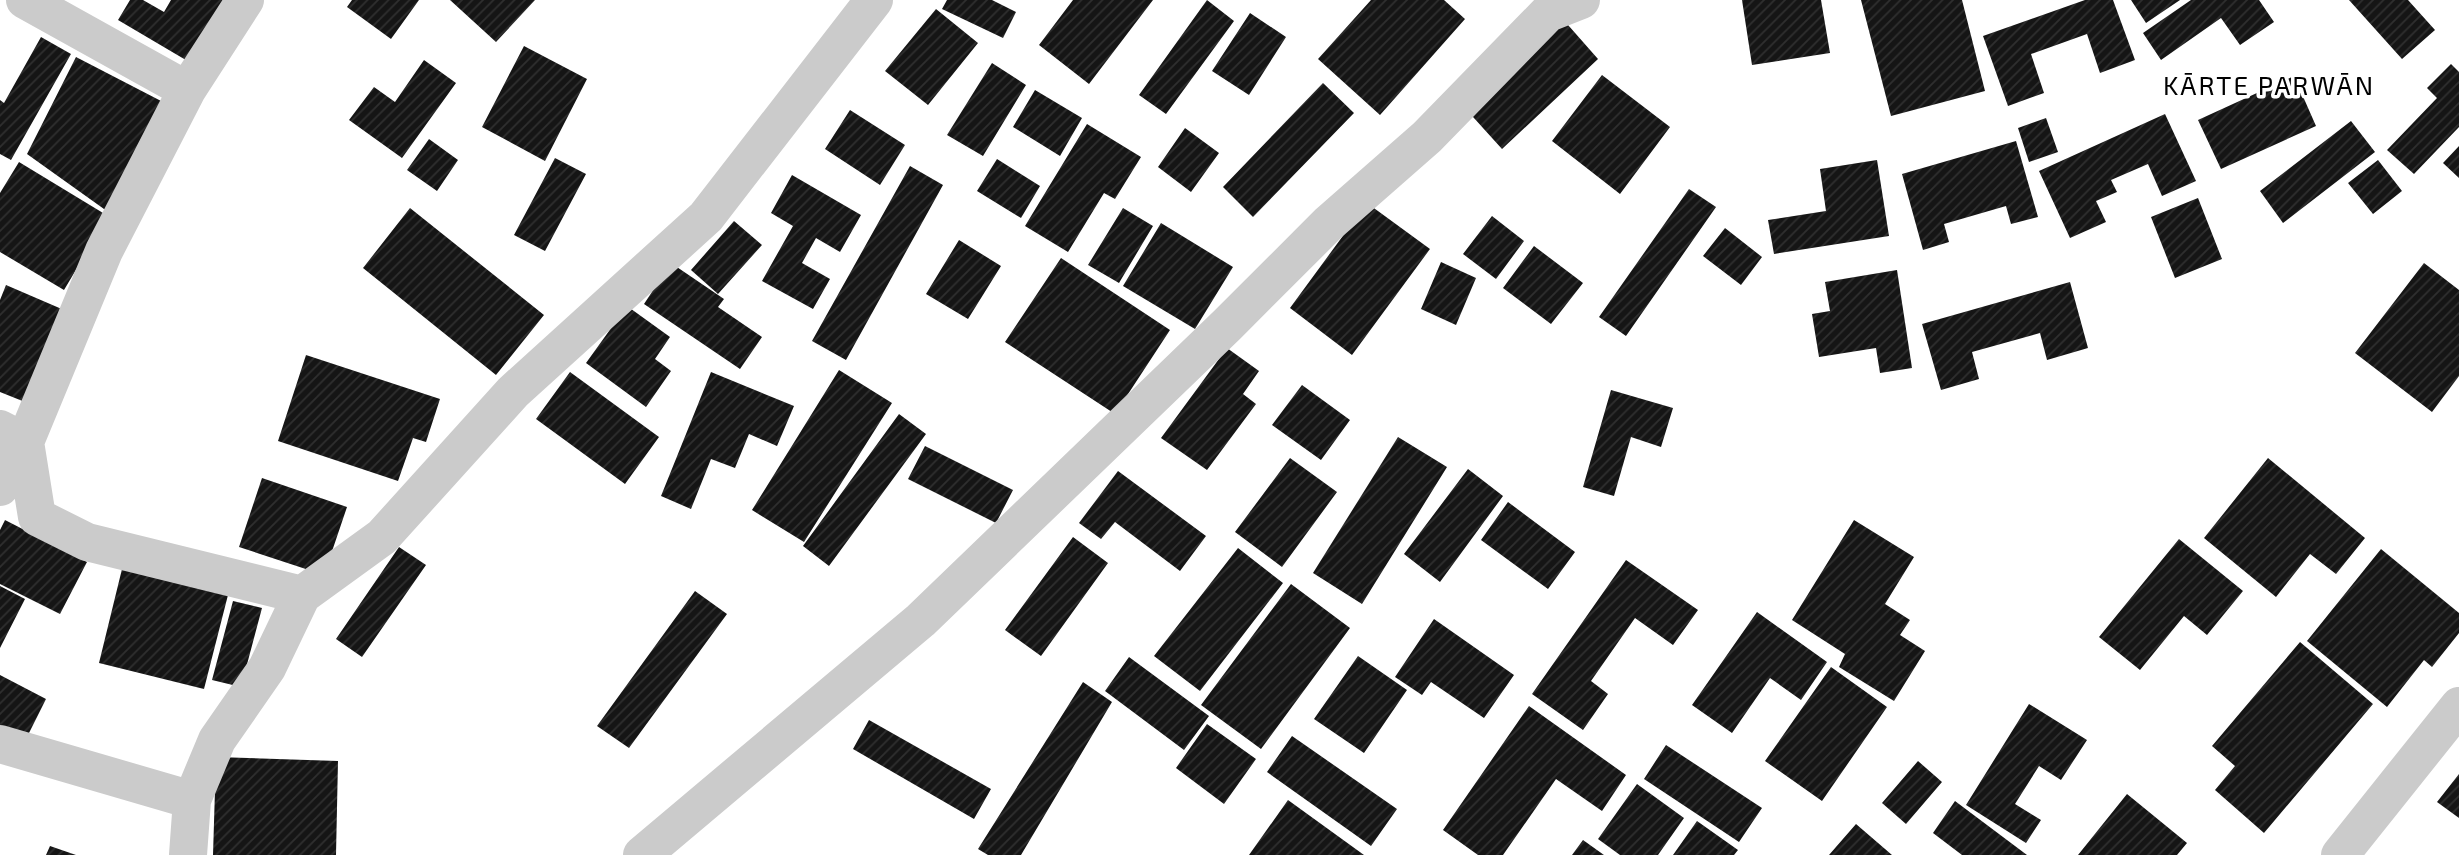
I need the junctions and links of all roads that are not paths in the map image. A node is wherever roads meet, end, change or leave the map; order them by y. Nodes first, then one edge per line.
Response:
1 (25, 0) edge
2 (245, 0) edge
3 (874, 0) edge
4 (1581, 0) edge
5 (187, 90) junction
6 (13, 436) edge
7 (0, 487) edge
8 (302, 595) junction
9 (2459, 706) edge
10 (0, 744) edge
11 (192, 800) junction
12 (188, 855) edge
13 (642, 855) edge
14 (2340, 855) edge

1 - 5 street
2 - 5 street
3 - 8 street
4 - 13 street
5 - 6 street
6 - 7 street
6 - 8 street
8 - 11 street
9 - 14 street
10 - 11 street
11 - 12 street

